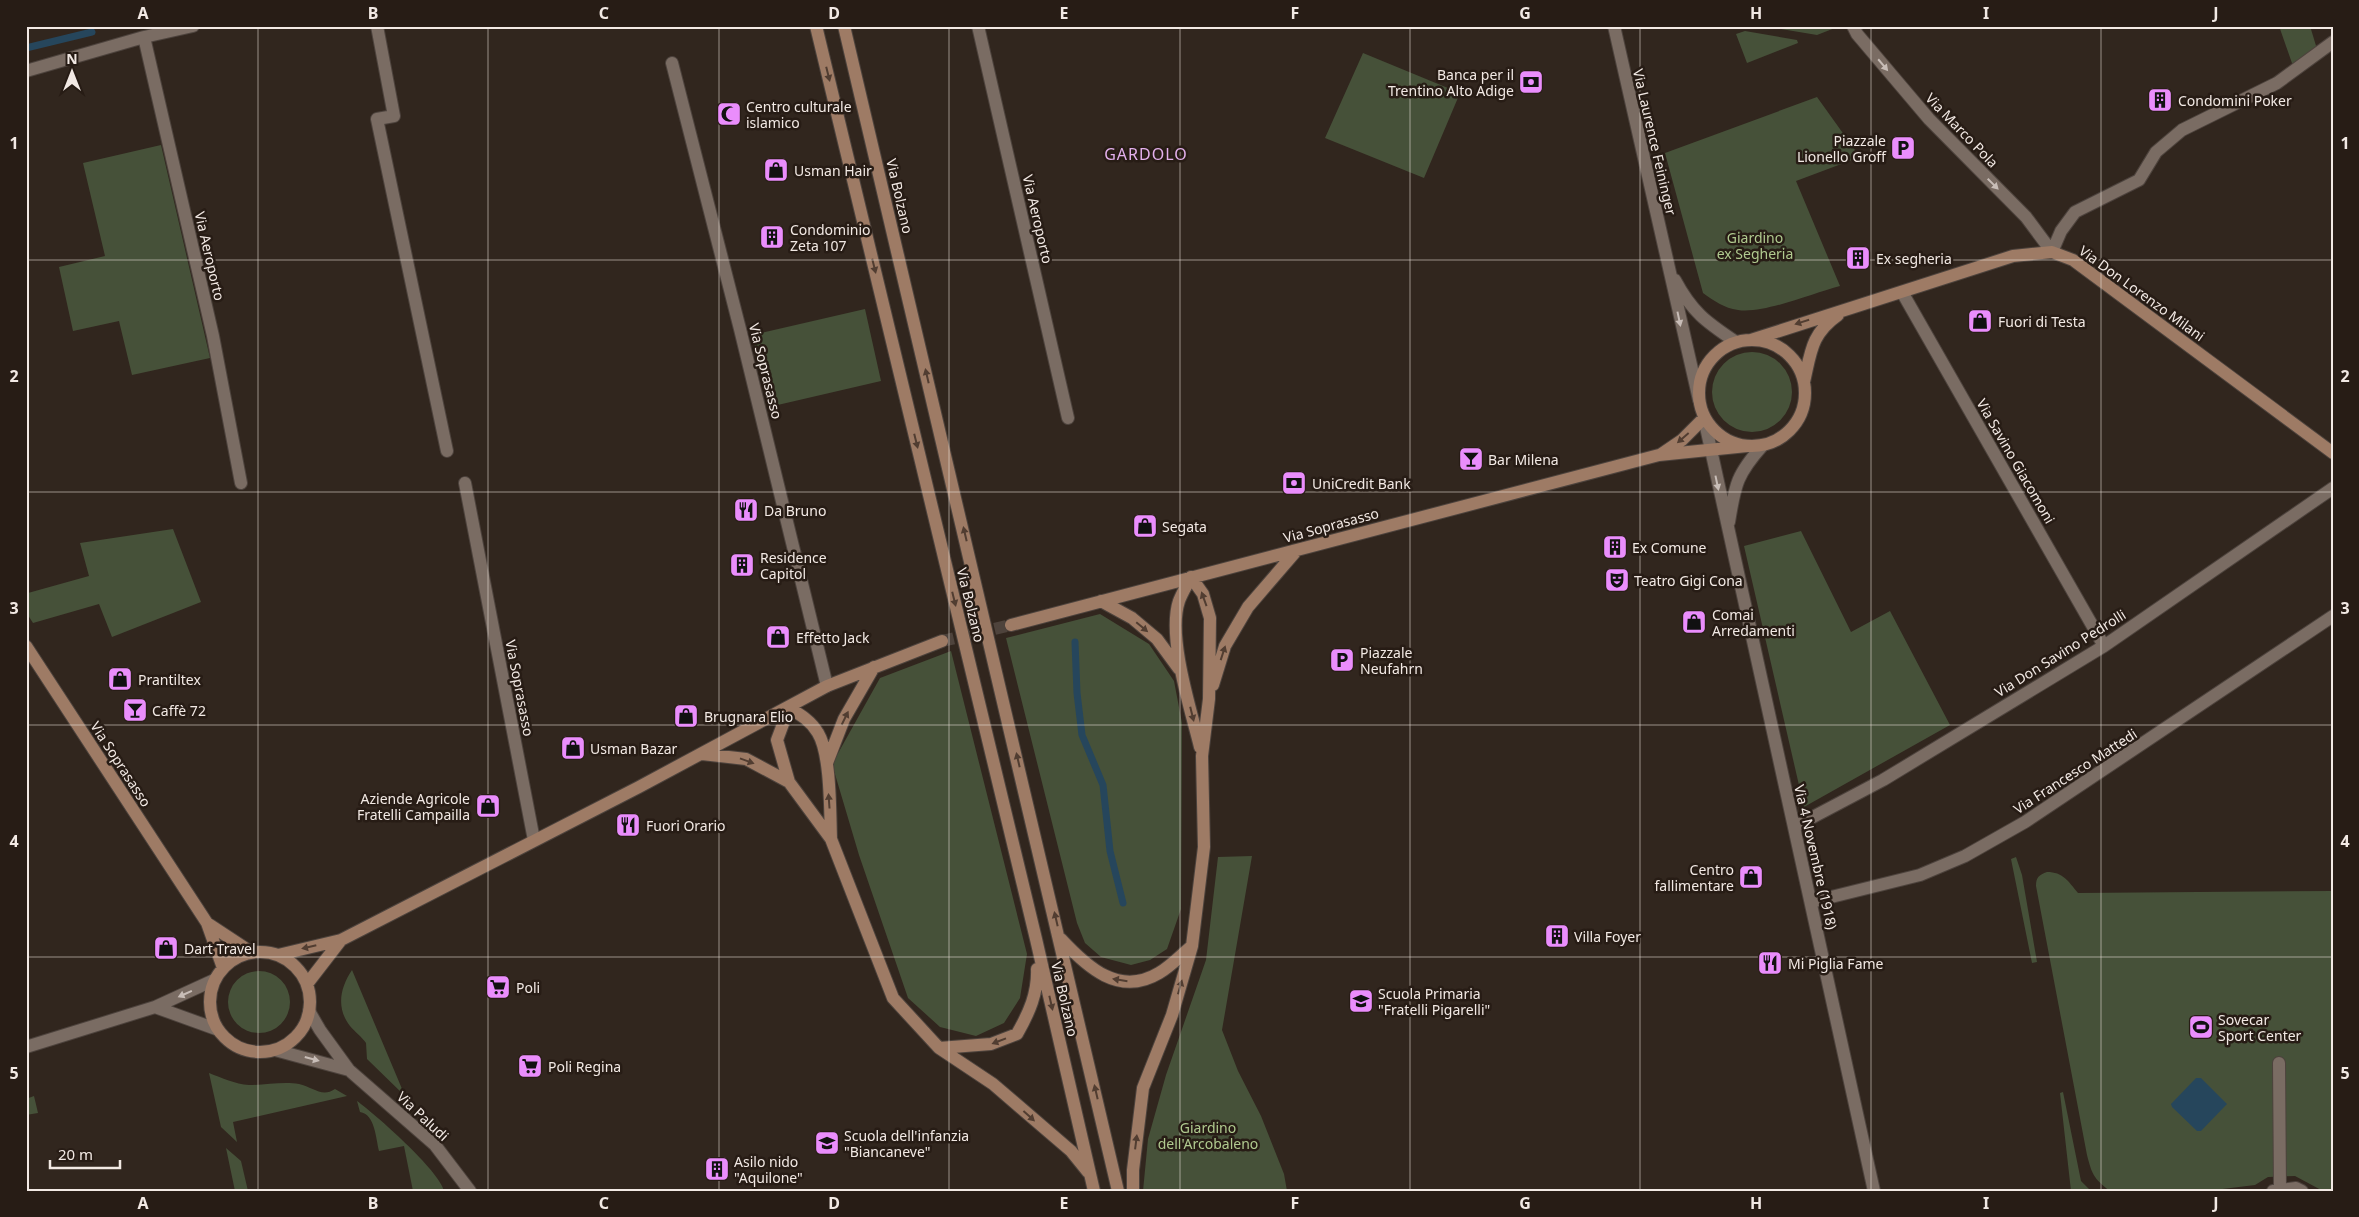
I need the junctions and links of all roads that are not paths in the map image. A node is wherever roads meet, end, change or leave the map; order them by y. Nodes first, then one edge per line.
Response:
1 (193, 26) edge
2 (377, 26) edge
3 (816, 26) edge
4 (844, 26) edge
5 (978, 26) edge
6 (1614, 26) edge
7 (1854, 26) edge
8 (144, 37) junction
9 (2333, 42) edge
10 (672, 64) dead end
11 (26, 71) edge
12 (2052, 252) junction
13 (1667, 264) junction
14 (1902, 292) junction
15 (1848, 308) junction
16 (1751, 340) junction
17 (1736, 342) junction
18 (1804, 382) junction
19 (1699, 400) junction
20 (1068, 418) dead end
21 (1704, 418) junction
22 (1763, 445) junction
23 (1746, 446) junction
24 (1711, 450) junction
25 (446, 451) dead end
26 (2333, 453) edge
27 (1659, 456) junction
28 (241, 483) dead end
29 (465, 483) dead end
30 (2333, 488) edge
31 (1727, 529) junction
32 (1297, 550) junction
33 (1192, 577) junction
34 (1101, 601) junction
35 (2333, 616) edge
36 (1011, 625) tunnel mouth
37 (942, 641) tunnel mouth
38 (26, 646) edge
39 (2104, 646) junction
40 (874, 667) junction
41 (1181, 672) junction
42 (827, 686) junction
43 (1208, 699) junction
44 (789, 708) junction
45 (702, 754) junction
46 (1202, 756) junction
47 (827, 764) junction
48 (789, 782) junction
49 (1794, 827) junction
50 (832, 839) junction
51 (534, 840) junction
52 (1811, 902) junction
53 (207, 923) junction
54 (1060, 938) junction
55 (1036, 939) junction
56 (341, 940) junction
57 (1192, 946) junction
58 (251, 952) junction
59 (278, 955) junction
60 (223, 968) junction
61 (214, 980) junction
62 (307, 984) junction
63 (155, 1007) junction
64 (309, 1011) junction
65 (216, 1029) junction
66 (26, 1047) edge
67 (939, 1048) junction
68 (275, 1050) junction
69 (2279, 1063) dead end
70 (349, 1070) junction
71 (1090, 1174) junction
72 (2276, 1190) edge
73 (470, 1191) edge
74 (1094, 1191) edge
75 (1118, 1191) edge
76 (1133, 1191) edge
77 (1874, 1191) edge
78 (2302, 1191) edge

1 - 8 street
2 - 25 street
3 -> 55 main road, Via Bolzano
54 -> 4 main road, Via Bolzano
5 - 20 street, Via Aeroporto
6 - 13 street, Via Laurence Feininger
7 -> 12 street, Via Marco Pola
8 - 11 street
8 - 28 street, Via Aeroporto
9 - 12 street
10 - 42 street, Via Soprasasso
12 - 14 main road, Via Don Lorenzo Milani
12 - 26 main road, Via Don Lorenzo Milani
13 - 17 street, Via Laurence Feininger
13 -> 19 street, Via Laurence Feininger
14 - 15 main road, Via Don Lorenzo Milani
14 - 39 street, Via Savino Giacomoni
15 -> 16 main road, Via Don Lorenzo Milani
15 - 18 main road, Via Don Lorenzo Milani
16 - 17 main road
16 - 18 main road
17 - 19 main road
18 - 22 main road
19 - 21 main road
21 - 23 main road
21 - 24 street, Via 4 Novembre (1918)
21 -> 27 main road, Via Soprasasso
22 - 23 main road
22 - 31 street, Via 4 Novembre (1918)
23 - 24 main road, Via Soprasasso
24 - 27 main road, Via Soprasasso
24 -> 31 street, Via 4 Novembre (1918)
27 - 32 main road, Via Soprasasso
29 - 51 street, Via Soprasasso
30 - 39 street, Via Don Savino Pedrolli
31 - 49 street, Via 4 Novembre (1918)
32 - 33 main road, Via Soprasasso
43 -> 32 main road
33 - 34 main road, Via Soprasasso
33 - 41 main road
43 -> 33 main road
34 - 36 main road, Via Soprasasso
34 -> 41 main road
35 - 52 street, Via Francesco Mattedi
37 - 40 main road, Via Soprasasso
38 - 53 main road, Via Soprasasso
39 - 49 street, Via Don Savino Pedrolli
40 - 42 main road, Via Soprasasso
47 -> 40 main road
41 -> 46 main road
42 - 44 main road, Via Soprasasso
43 - 46 main road
44 - 45 main road, Via Soprasasso
44 - 47 main road
44 - 48 main road
45 -> 48 main road
45 - 51 main road, Via Soprasasso
46 - 57 main road
50 -> 47 main road
48 - 50 main road
49 - 52 street, Via 4 Novembre (1918)
50 - 67 main road
51 - 56 main road, Via Soprasasso
52 - 77 street, Via 4 Novembre (1918)
53 - 58 main road, Via Soprasasso
53 - 60 main road, Via Soprasasso
57 -> 54 main road
75 -> 54 main road, Via Bolzano
55 -> 67 main road
55 -> 71 main road, Via Bolzano
56 -> 59 main road, Via Soprasasso
56 - 62 main road, Via Soprasasso
76 -> 57 main road
58 - 59 main road, Via Soprasasso
58 - 60 main road
59 - 62 main road, Via Soprasasso
60 - 61 main road
61 -> 63 street
61 - 65 main road
62 - 64 main road
63 - 65 street
63 - 66 street
64 - 68 main road
64 - 70 street, Via Paludi
65 - 68 main road
67 -> 71 main road
68 -> 70 street, Via Paludi
69 - 72 street
70 - 73 street, Via Paludi
71 - 74 main road, Via Bolzano
72 - 78 street

